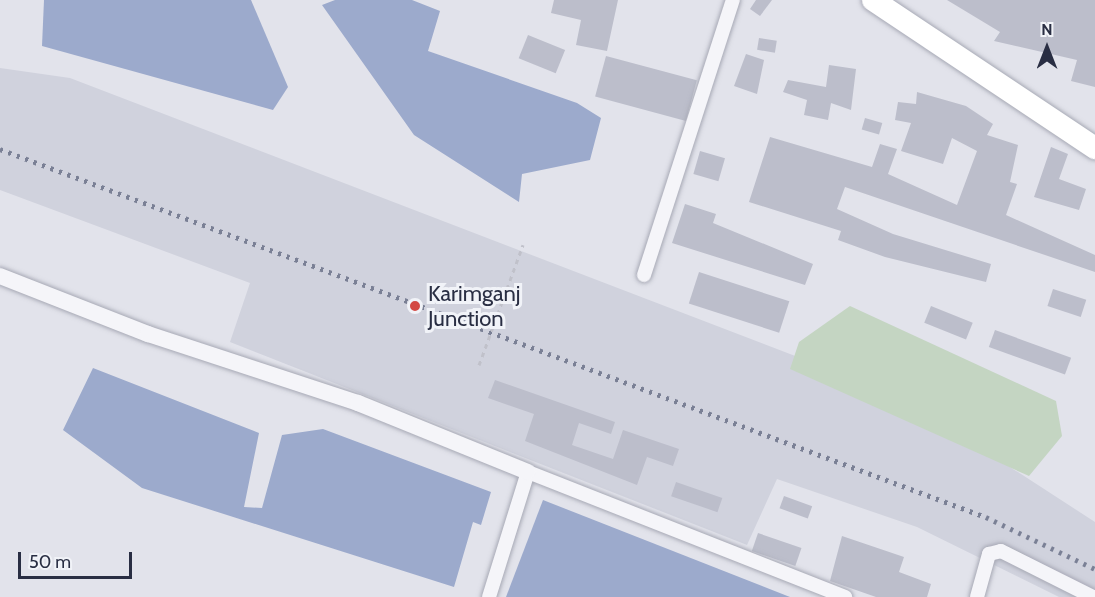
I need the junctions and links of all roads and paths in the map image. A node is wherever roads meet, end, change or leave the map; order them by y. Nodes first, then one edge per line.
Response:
1 (733, 0) edge
2 (873, 0) edge
3 (1095, 148) edge
4 (523, 245) dead end
5 (644, 275) dead end
6 (0, 276) edge
7 (479, 365) dead end
8 (528, 472) junction
9 (489, 597) edge
10 (845, 597) edge
11 (977, 597) edge
12 (1093, 597) edge

1 - 5 street
2 - 3 highway
4 - 7 path, bridge
6 - 8 street
8 - 9 street
8 - 10 street
11 - 12 street

